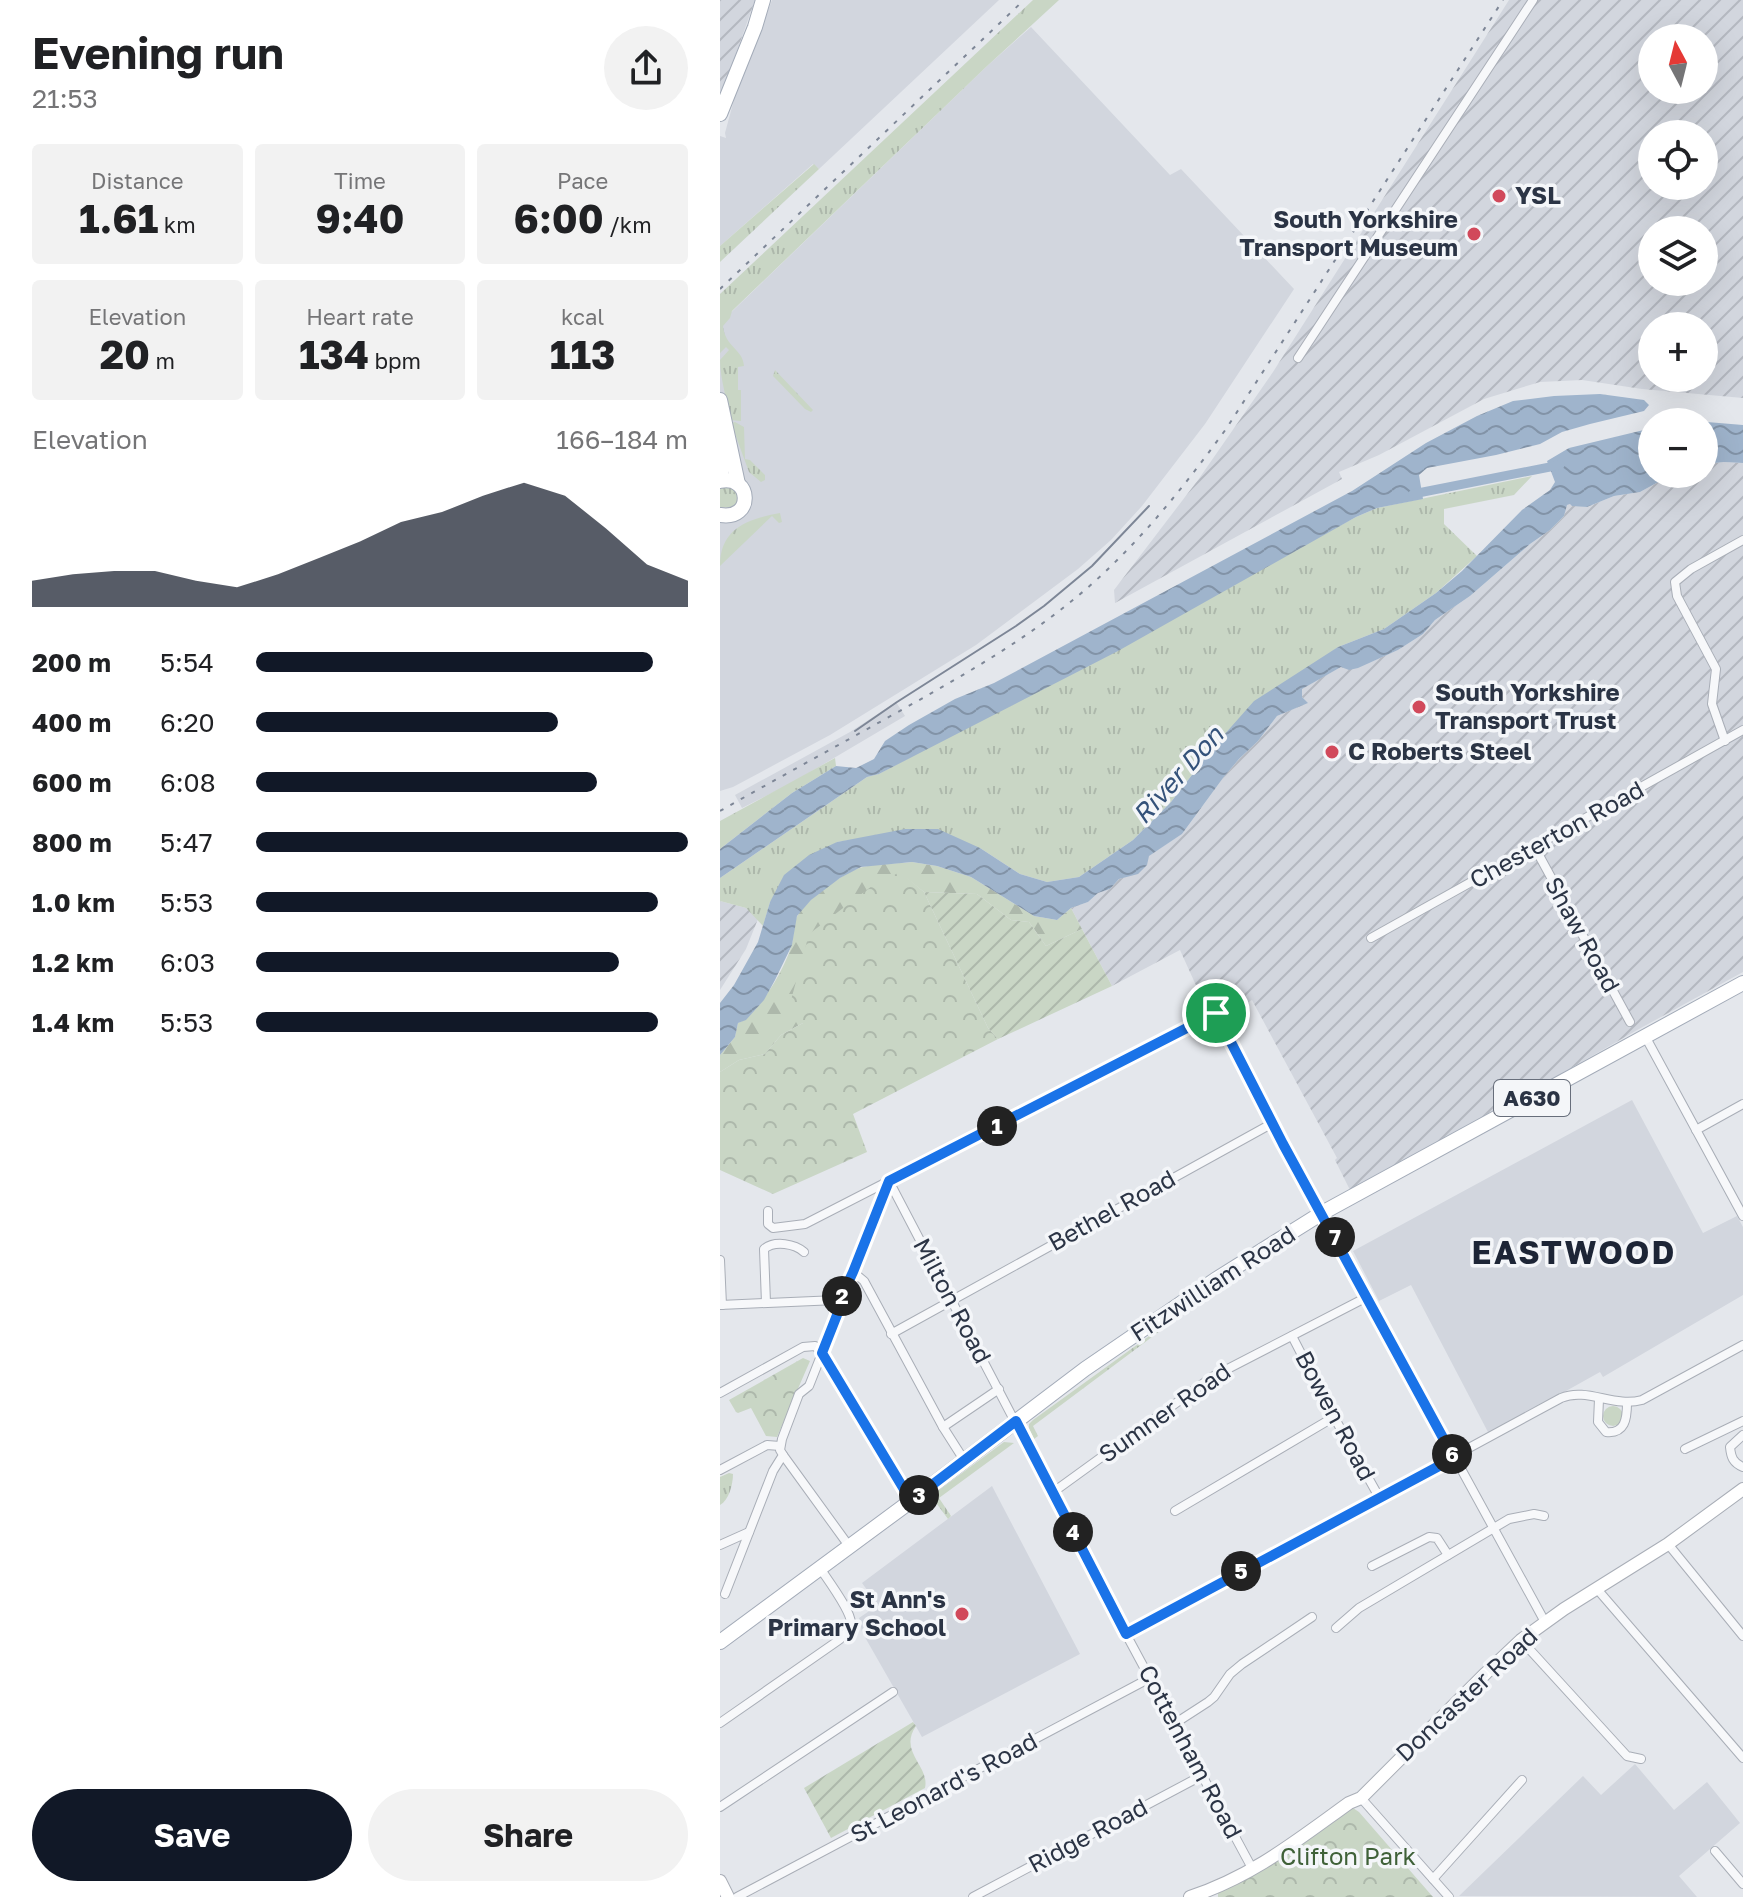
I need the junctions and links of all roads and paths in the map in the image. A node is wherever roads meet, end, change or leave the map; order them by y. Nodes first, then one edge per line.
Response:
1 (763, 0) edge
2 (1533, 0) edge
3 (720, 114) edge
4 (1298, 358) dead end
5 (720, 400) edge
6 (720, 436) edge
7 (721, 481) edge
8 (738, 484) junction
9 (723, 520) edge
10 (1743, 540) edge
11 (1743, 730) edge
12 (1725, 741) junction
13 (1535, 848) junction
14 (1371, 938) dead end
15 (1743, 983) edge
16 (1213, 996) dead end
17 (1216, 1013) junction
18 (1630, 1022) dead end
19 (1645, 1036) junction
20 (1743, 1104) edge
21 (1273, 1123) junction
22 (1696, 1130) junction
23 (889, 1181) junction
24 (768, 1211) dead end
25 (1322, 1213) junction
26 (1743, 1216) edge
27 (804, 1252) dead end
28 (720, 1260) edge
29 (853, 1272) junction
30 (1367, 1297) junction
31 (837, 1300) junction
32 (952, 1300) junction
33 (766, 1303) junction
34 (721, 1305) edge
35 (891, 1334) junction
36 (1292, 1336) junction
37 (1743, 1345) edge
38 (822, 1353) junction
39 (999, 1389) junction
40 (720, 1393) edge
41 (1599, 1399) junction
42 (1627, 1403) junction
43 (1334, 1417) junction
44 (1016, 1421) junction
45 (1743, 1421) edge
46 (943, 1427) junction
47 (1743, 1435) edge
48 (1685, 1449) dead end
49 (782, 1450) junction
50 (1454, 1458) junction
51 (964, 1460) junction
52 (1743, 1467) edge
53 (720, 1470) edge
54 (1743, 1489) edge
55 (1052, 1493) junction
56 (1379, 1497) junction
57 (911, 1501) junction
58 (1175, 1511) dead end
59 (1544, 1516) dead end
60 (1493, 1529) junction
61 (749, 1532) junction
62 (1668, 1544) junction
63 (720, 1545) edge
64 (849, 1546) junction
65 (1448, 1555) junction
66 (1372, 1566) dead end
67 (820, 1567) junction
68 (1597, 1589) junction
69 (725, 1594) dead end
70 (1312, 1617) dead end
71 (1545, 1622) junction
72 (1739, 1622) edge
73 (1336, 1628) dead end
74 (1126, 1634) junction
75 (1743, 1636) edge
76 (1521, 1640) junction
77 (720, 1642) edge
78 (1150, 1678) junction
79 (893, 1692) dead end
80 (720, 1723) edge
81 (1174, 1724) junction
82 (1742, 1754) edge
83 (1641, 1759) dead end
84 (1203, 1775) junction
85 (1522, 1780) dead end
86 (1361, 1798) junction
87 (720, 1807) edge
88 (1715, 1851) dead end
89 (1253, 1870) junction
90 (1433, 1879) junction
91 (720, 1881) edge
92 (1743, 1884) edge
93 (728, 1897) edge
94 (737, 1897) edge
95 (973, 1897) edge
96 (1190, 1897) edge
97 (1449, 1897) edge

1 - 3 main road
2 - 4 street
5 - 8 main road
6 - 7 main road
7 - 8 main road
8 - 9 main road
10 - 12 street
11 - 12 street, Chesterton Road
12 - 13 street, Chesterton Road
13 - 14 street, Chesterton Road
13 - 18 street, Shaw Road
15 - 19 main road, Fitzwilliam Road / A630
16 - 17 street
17 - 21 street
17 - 23 street
19 - 22 street
19 - 25 main road, Fitzwilliam Road / A630
20 - 22 street
21 - 25 street
21 - 32 street, Bethel Road
22 - 26 street
23 - 24 street
23 - 29 street
23 - 32 street, Milton Road
25 - 30 street
25 - 44 main road, Fitzwilliam Road / A630
27 - 33 street
28 - 34 street
29 - 31 street
29 - 35 street
30 - 36 street, Sumner Road
30 - 50 street
31 - 33 street
31 - 38 street
32 - 35 street, Bethel Road
32 - 39 street, Milton Road
33 - 34 street
35 - 46 street
36 - 43 street, Bowen Road
36 - 55 street, Sumner Road
37 - 42 street
38 - 40 street
38 - 49 street
38 - 57 street
39 - 44 street, Milton Road
39 - 46 street
41 - 42 street
41 - 42 street
41 - 50 street
43 - 56 street, Bowen Road
43 - 58 street
44 - 51 main road, Fitzwilliam Road / A630
44 - 55 street, Cottenham Road
45 - 48 street
46 - 51 street
47 - 52 street
49 - 53 street
49 - 61 street
49 - 64 street
50 - 56 street
50 - 60 street
51 - 57 main road, Fitzwilliam Road / A630
54 - 62 street, Doncaster Road
55 - 74 street, Cottenham Road
56 - 74 street
57 - 64 main road, Fitzwilliam Road / A630
59 - 60 street
60 - 65 street
60 - 71 street
61 - 63 street
61 - 69 street
62 - 68 street, Doncaster Road
62 - 72 street
64 - 67 main road, Fitzwilliam Road / A630
65 - 66 street
65 - 73 street
67 - 77 main road, Fitzwilliam Road / A630
67 - 80 street
68 - 71 street, Doncaster Road
68 - 82 street
70 - 81 street
71 - 76 street, Doncaster Road
72 - 75 street
74 - 78 street, Cottenham Road
76 - 83 street
76 - 86 street, Doncaster Road
78 - 81 street, Cottenham Road
78 - 94 street, St Leonard's Road
79 - 87 street
81 - 84 street, Cottenham Road
84 - 89 street, Cottenham Road
84 - 95 street, Ridge Road
85 - 90 street
86 - 89 street, Doncaster Road
86 - 90 street
88 - 92 street
89 - 96 street, Doncaster Road
90 - 97 street
91 - 93 street

